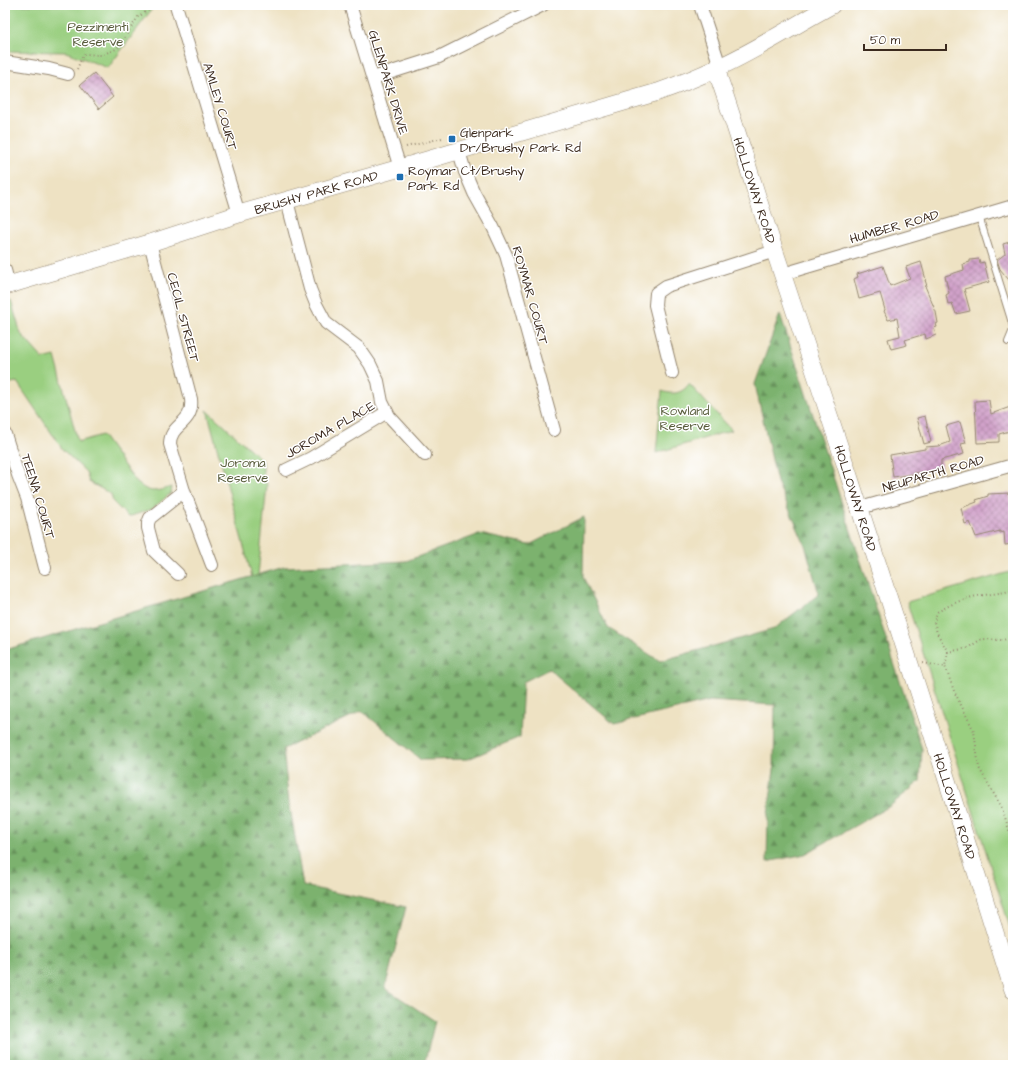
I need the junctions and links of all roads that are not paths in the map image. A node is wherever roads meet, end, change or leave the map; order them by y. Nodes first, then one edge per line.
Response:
1 (350, 5) edge
2 (544, 5) edge
3 (700, 5) edge
4 (832, 5) edge
5 (172, 6) edge
6 (5, 62) edge
7 (718, 68) junction
8 (68, 74) road end
9 (373, 78) junction
10 (459, 151) junction
11 (400, 168) junction
12 (287, 201) junction
13 (1013, 206) edge
14 (239, 214) junction
15 (979, 216) junction
16 (150, 243) junction
17 (775, 251) junction
18 (782, 274) junction
19 (6, 280) edge
20 (1013, 326) edge
21 (1013, 330) edge
22 (1008, 342) dead end
23 (672, 373) dead end
24 (387, 412) junction
25 (554, 430) dead end
26 (5, 434) edge
27 (425, 455) dead end
28 (1013, 465) edge
29 (286, 470) dead end
30 (184, 491) junction
31 (860, 508) junction
32 (212, 565) dead end
33 (45, 568) dead end
34 (178, 574) dead end
35 (1013, 990) edge

1 - 9 street, GLENPARK DRIVE
2 - 9 street
3 - 7 street, HOLLOWAY ROAD
4 - 7 main road, BRUSHY PARK ROAD
5 - 14 street, AMLEY COURT
6 - 8 street
7 - 10 main road, BRUSHY PARK ROAD
7 - 17 main road, HOLLOWAY ROAD
9 - 11 street, GLENPARK DRIVE
10 - 11 main road, BRUSHY PARK ROAD
10 - 25 street, ROYMAR COURT
11 - 12 main road, BRUSHY PARK ROAD
12 - 14 main road, BRUSHY PARK ROAD
12 - 24 street, JOROMA PLACE
13 - 15 street, HUMBER ROAD
14 - 16 main road, BRUSHY PARK ROAD
15 - 18 street, HUMBER ROAD
15 - 20 lane
16 - 19 main road, BRUSHY PARK ROAD
16 - 30 street, CECIL STREET
17 - 18 main road, HOLLOWAY ROAD
17 - 23 street
18 - 31 main road, HOLLOWAY ROAD
21 - 22 lane
24 - 27 street, JOROMA PLACE
24 - 29 street, JOROMA PLACE
26 - 33 street, TEENA COURT
28 - 31 street, NEUPARTH ROAD
30 - 32 street
30 - 34 street
31 - 35 main road, HOLLOWAY ROAD

